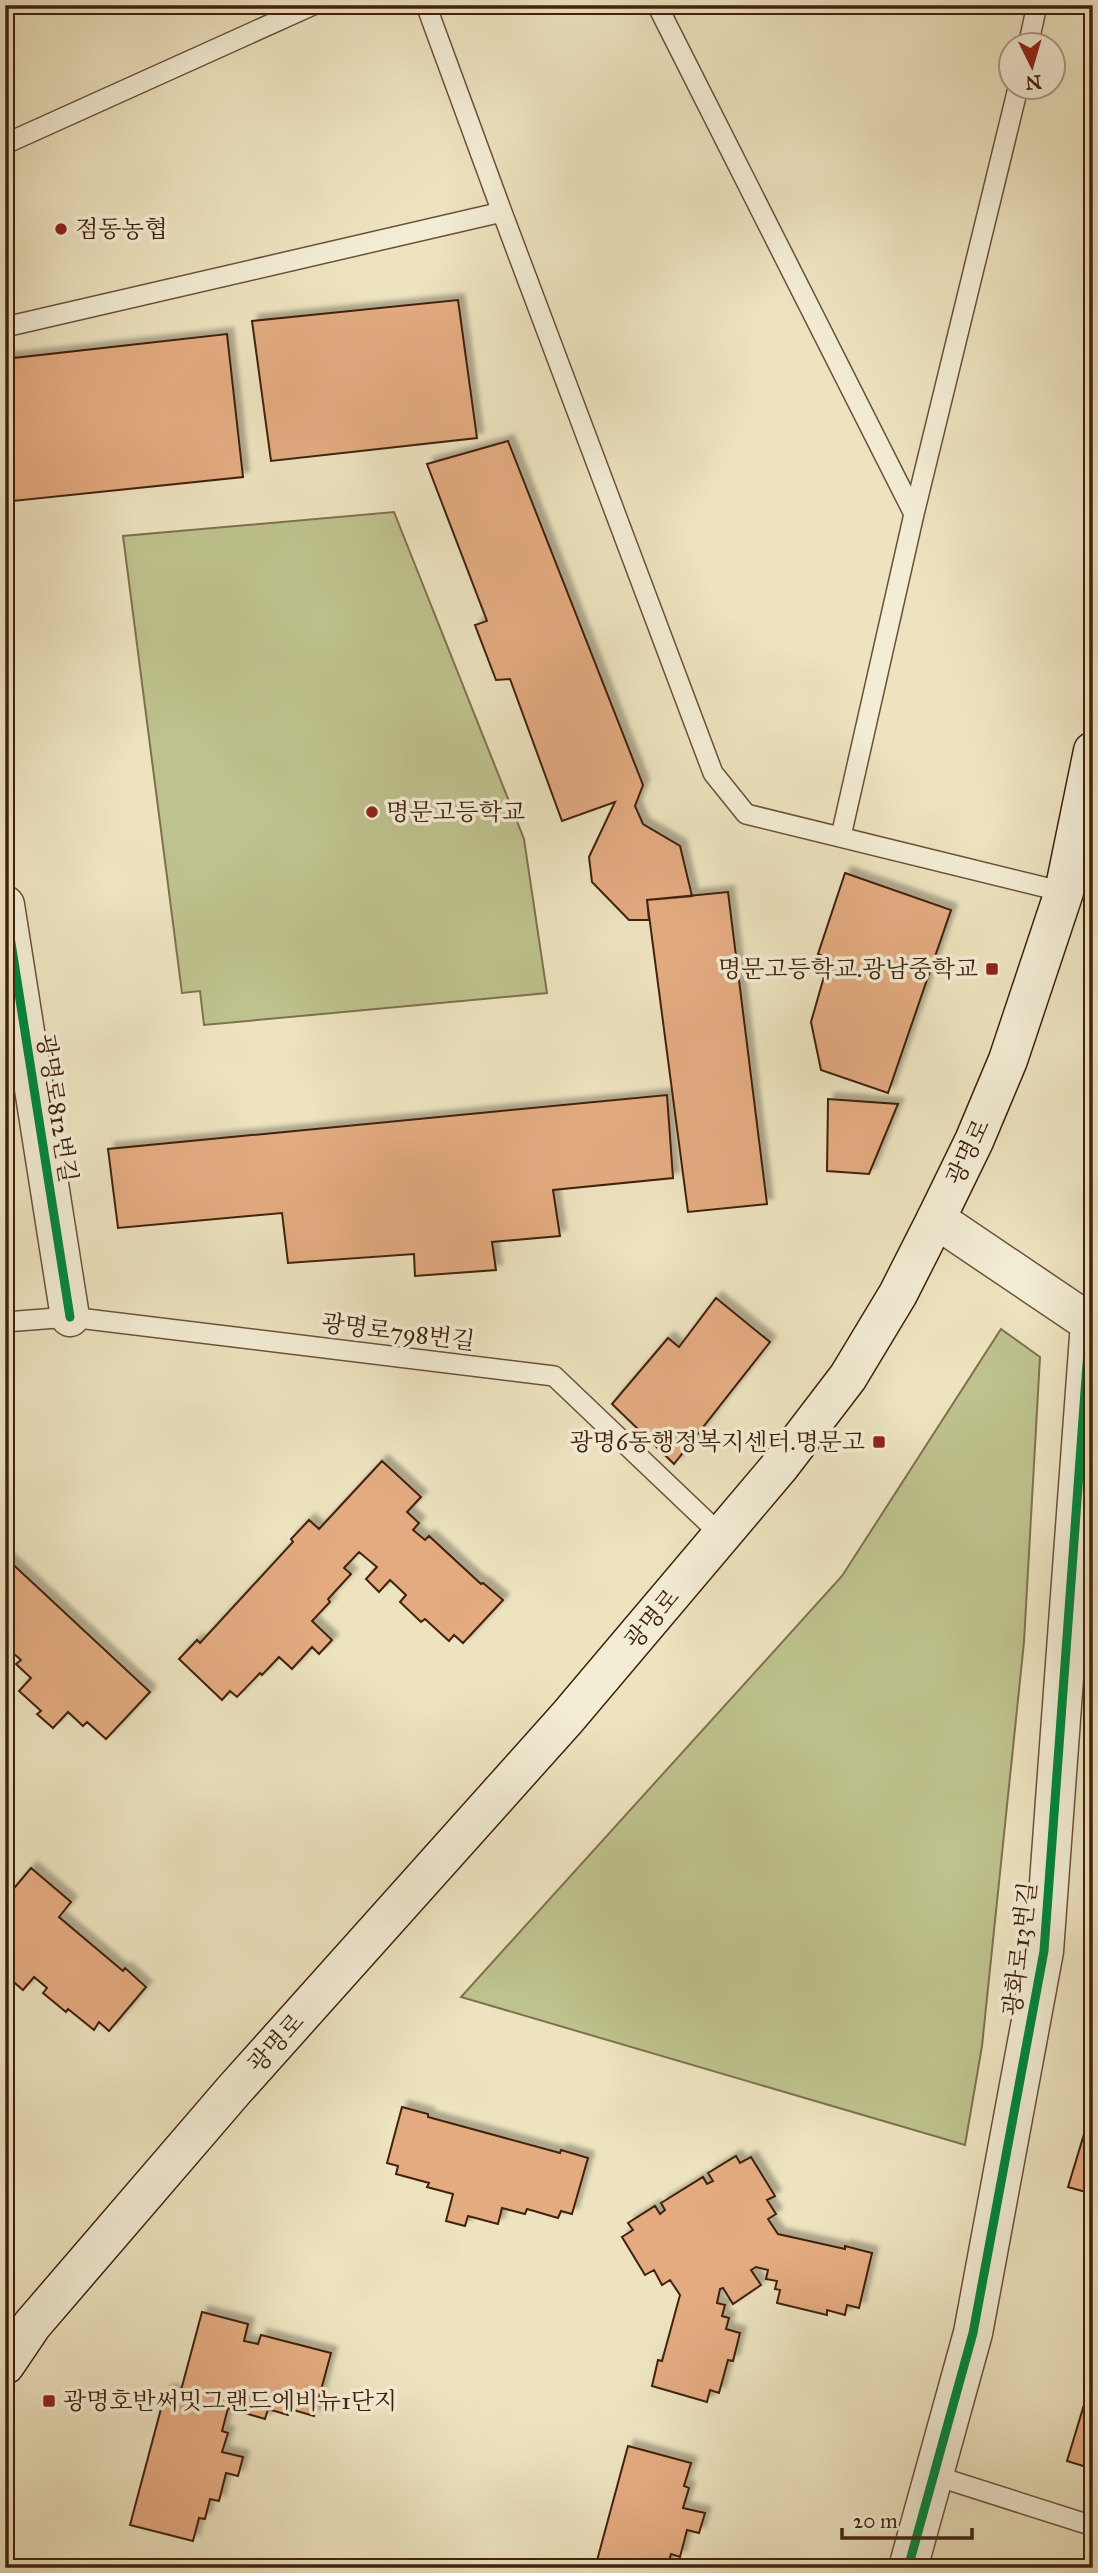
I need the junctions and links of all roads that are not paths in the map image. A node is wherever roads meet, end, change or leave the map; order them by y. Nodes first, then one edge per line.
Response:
1 (313, 5) edge
2 (426, 5) edge
3 (657, 5) edge
4 (1037, 5) edge
5 (1031, 32) edge
6 (1015, 102) edge
7 (5, 144) edge
8 (502, 212) junction
9 (5, 327) edge
10 (914, 514) junction
11 (1093, 751) edge
12 (841, 836) junction
13 (1064, 892) junction
14 (5, 905) edge
15 (936, 1219) junction
16 (70, 1317) junction
17 (5, 1322) edge
18 (1091, 1324) edge
19 (722, 1536) junction
20 (5, 2365) edge
21 (933, 2475) junction
22 (1093, 2526) edge
23 (908, 2568) edge

1 - 7 lane
2 - 8 lane
3 - 10 lane
4 - 5 lane
6 - 10 lane
8 - 9 lane
8 - 12 lane
10 - 12 lane
11 - 13 main road, 광명로
12 - 13 lane
13 - 15 main road, 광명로
14 - 16 main road, 광명로812번길
15 - 18 main road
15 - 19 main road, 광명로
16 - 17 lane, 광명로798번길
16 - 19 lane, 광명로798번길
18 - 21 main road, 광화로13번길
19 - 20 main road, 광명로
21 - 22 lane
21 - 23 main road, 광화로13번길

